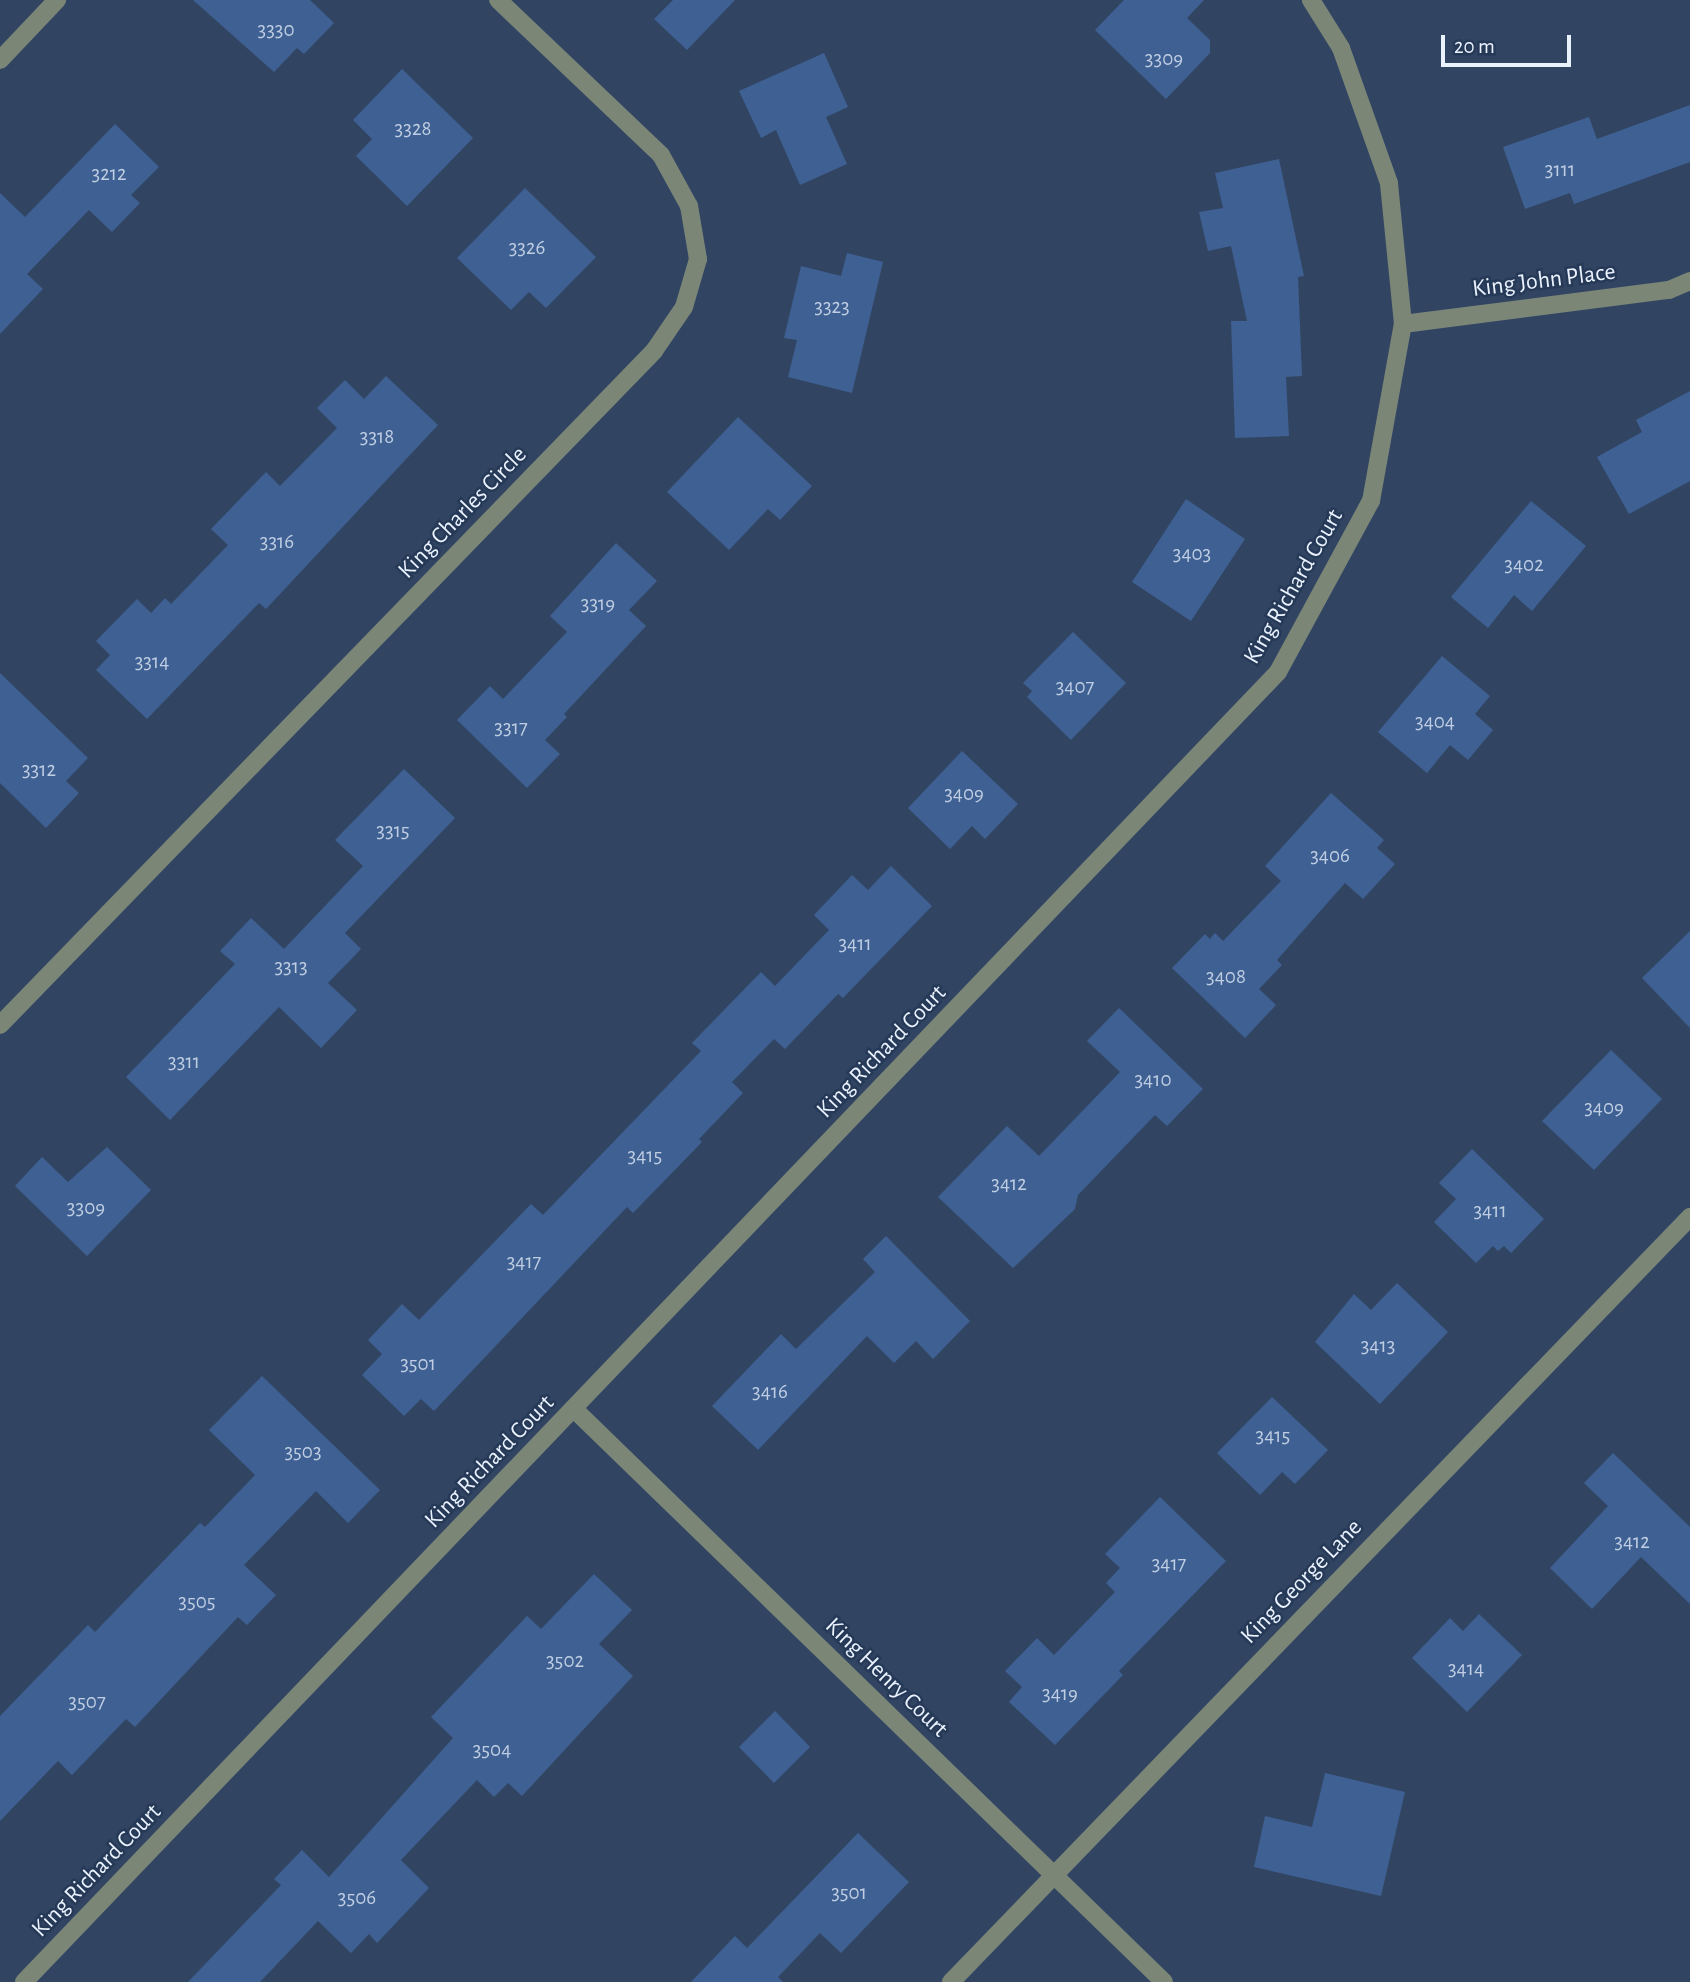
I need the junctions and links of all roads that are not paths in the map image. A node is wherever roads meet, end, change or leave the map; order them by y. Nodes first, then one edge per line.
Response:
1 (57, 0) edge
2 (498, 0) edge
3 (1311, 0) edge
4 (0, 60) edge
5 (1690, 281) edge
6 (1403, 324) junction
7 (0, 1025) edge
8 (1690, 1217) edge
9 (575, 1410) junction
10 (1053, 1874) junction
11 (24, 1982) edge
12 (951, 1982) edge
13 (1164, 1982) edge

1 - 4 street
2 - 7 street, King Charles Circle
3 - 6 street, King Richard Court
5 - 6 street, King John Place
6 - 9 street, King Richard Court
8 - 10 street, King George Lane
9 - 10 street, King Henry Court
9 - 11 street, King Richard Court
10 - 12 street, King George Lane
10 - 13 street, King Henry Court

